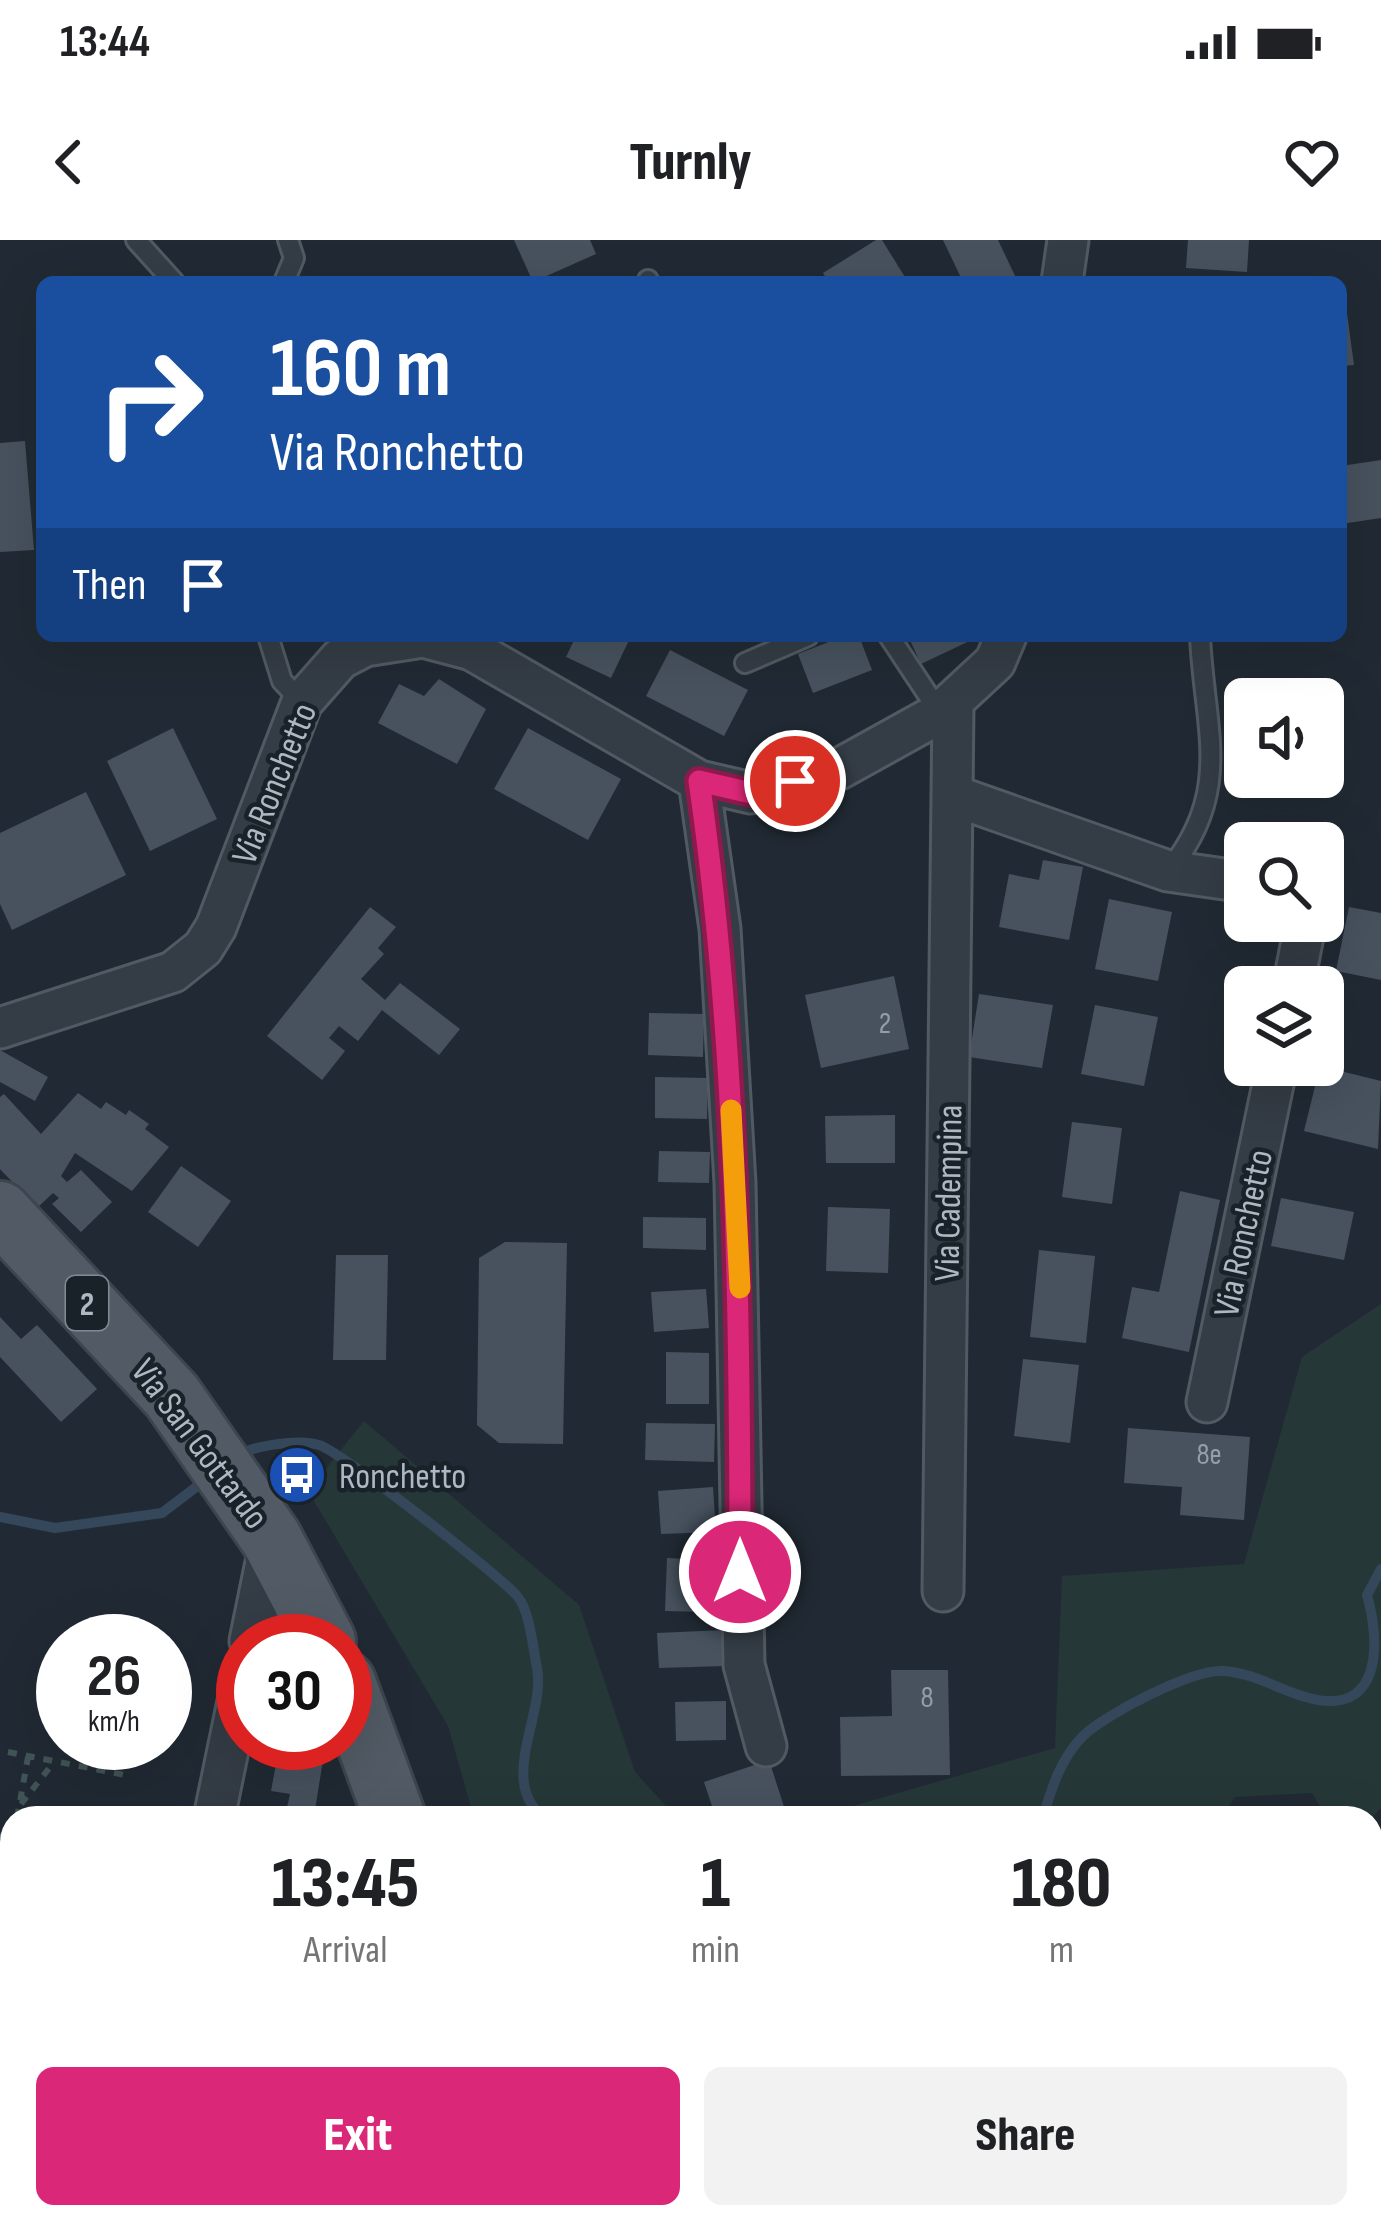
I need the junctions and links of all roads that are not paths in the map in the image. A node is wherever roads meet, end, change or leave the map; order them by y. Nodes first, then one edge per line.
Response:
1 (136, 240) edge
2 (288, 240) edge
3 (1069, 240) edge
4 (169, 276) edge
5 (286, 276) edge
6 (1063, 276) edge
7 (270, 642) edge
8 (391, 642) edge
9 (794, 642) edge
10 (894, 642) edge
11 (1003, 642) edge
12 (1200, 642) edge
13 (476, 643) edge
14 (745, 663) dead end
15 (302, 702) junction
16 (946, 709) junction
17 (699, 781) junction
18 (952, 794) junction
19 (1168, 871) junction
20 (1224, 879) edge
21 (0, 1028) edge
22 (1272, 1086) edge
23 (0, 1212) edge
24 (1207, 1402) dead end
25 (271, 1538) junction
26 (943, 1591) dead end
27 (256, 1614) edge
28 (311, 1614) edge
29 (766, 1746) dead end
30 (372, 1755) edge
31 (224, 1770) edge
32 (216, 1806) edge
33 (391, 1806) edge

1 - 4 lane
2 - 5 lane
3 - 6 street
7 - 15 lane
8 - 15 street, Via Ronchetto
9 - 14 lane
10 - 16 lane
11 - 16 street, Via Ronchetto
12 - 19 lane
13 - 17 street, Via Ronchetto
15 - 21 street, Via Ronchetto
16 - 17 street, Via Ronchetto
16 - 18 street
17 - 29 street
18 - 19 street
18 - 26 street, Via Cadempina
19 - 20 street
22 - 24 street, Via Ronchetto
23 - 25 main road, Via San Gottardo / 2
25 - 27 street
25 - 28 main road, Via San Gottardo / 2
30 - 33 main road
31 - 32 street

